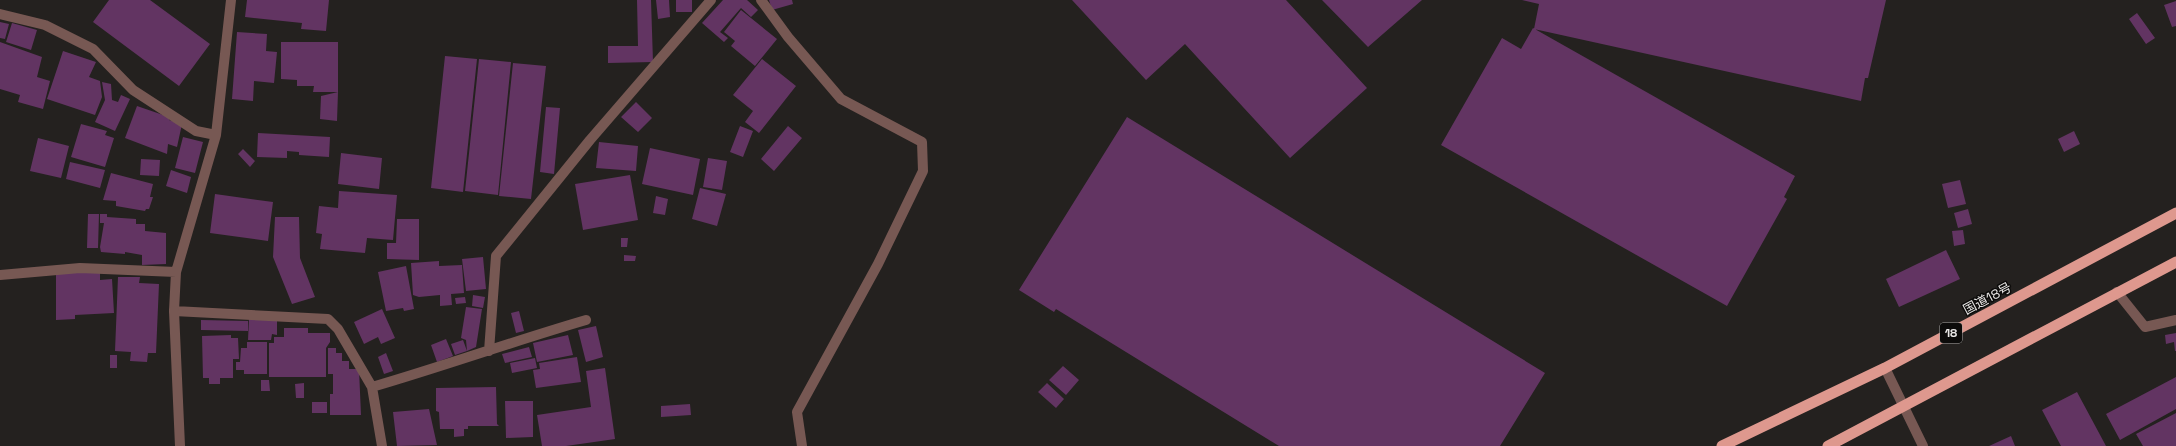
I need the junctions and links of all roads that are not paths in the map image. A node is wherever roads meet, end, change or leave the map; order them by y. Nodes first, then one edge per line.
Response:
1 (231, 0) edge
2 (710, 0) edge
3 (761, 0) edge
4 (0, 14) edge
5 (216, 135) junction
6 (2176, 213) edge
7 (2176, 262) edge
8 (176, 272) junction
9 (0, 275) edge
10 (2117, 292) junction
11 (174, 311) junction
12 (586, 320) dead end
13 (2176, 320) edge
14 (489, 351) junction
15 (1885, 368) junction
16 (372, 387) junction
17 (1903, 407) junction
18 (180, 446) edge
19 (382, 446) edge
20 (802, 446) edge
21 (1722, 446) edge
22 (1828, 446) edge
23 (1923, 446) edge

1 - 5 street
2 - 14 street
3 - 20 street
4 - 5 street
5 - 8 street
6 - 15 highway, 国道18号 / 18
7 - 10 highway
8 - 9 street
8 - 11 street
10 - 13 street
10 - 17 highway
11 - 16 street
11 - 18 street
12 - 14 street
14 - 16 street
15 - 17 street
15 - 21 highway, 国道18号 / 18
16 - 19 street
17 - 22 highway
17 - 23 street

